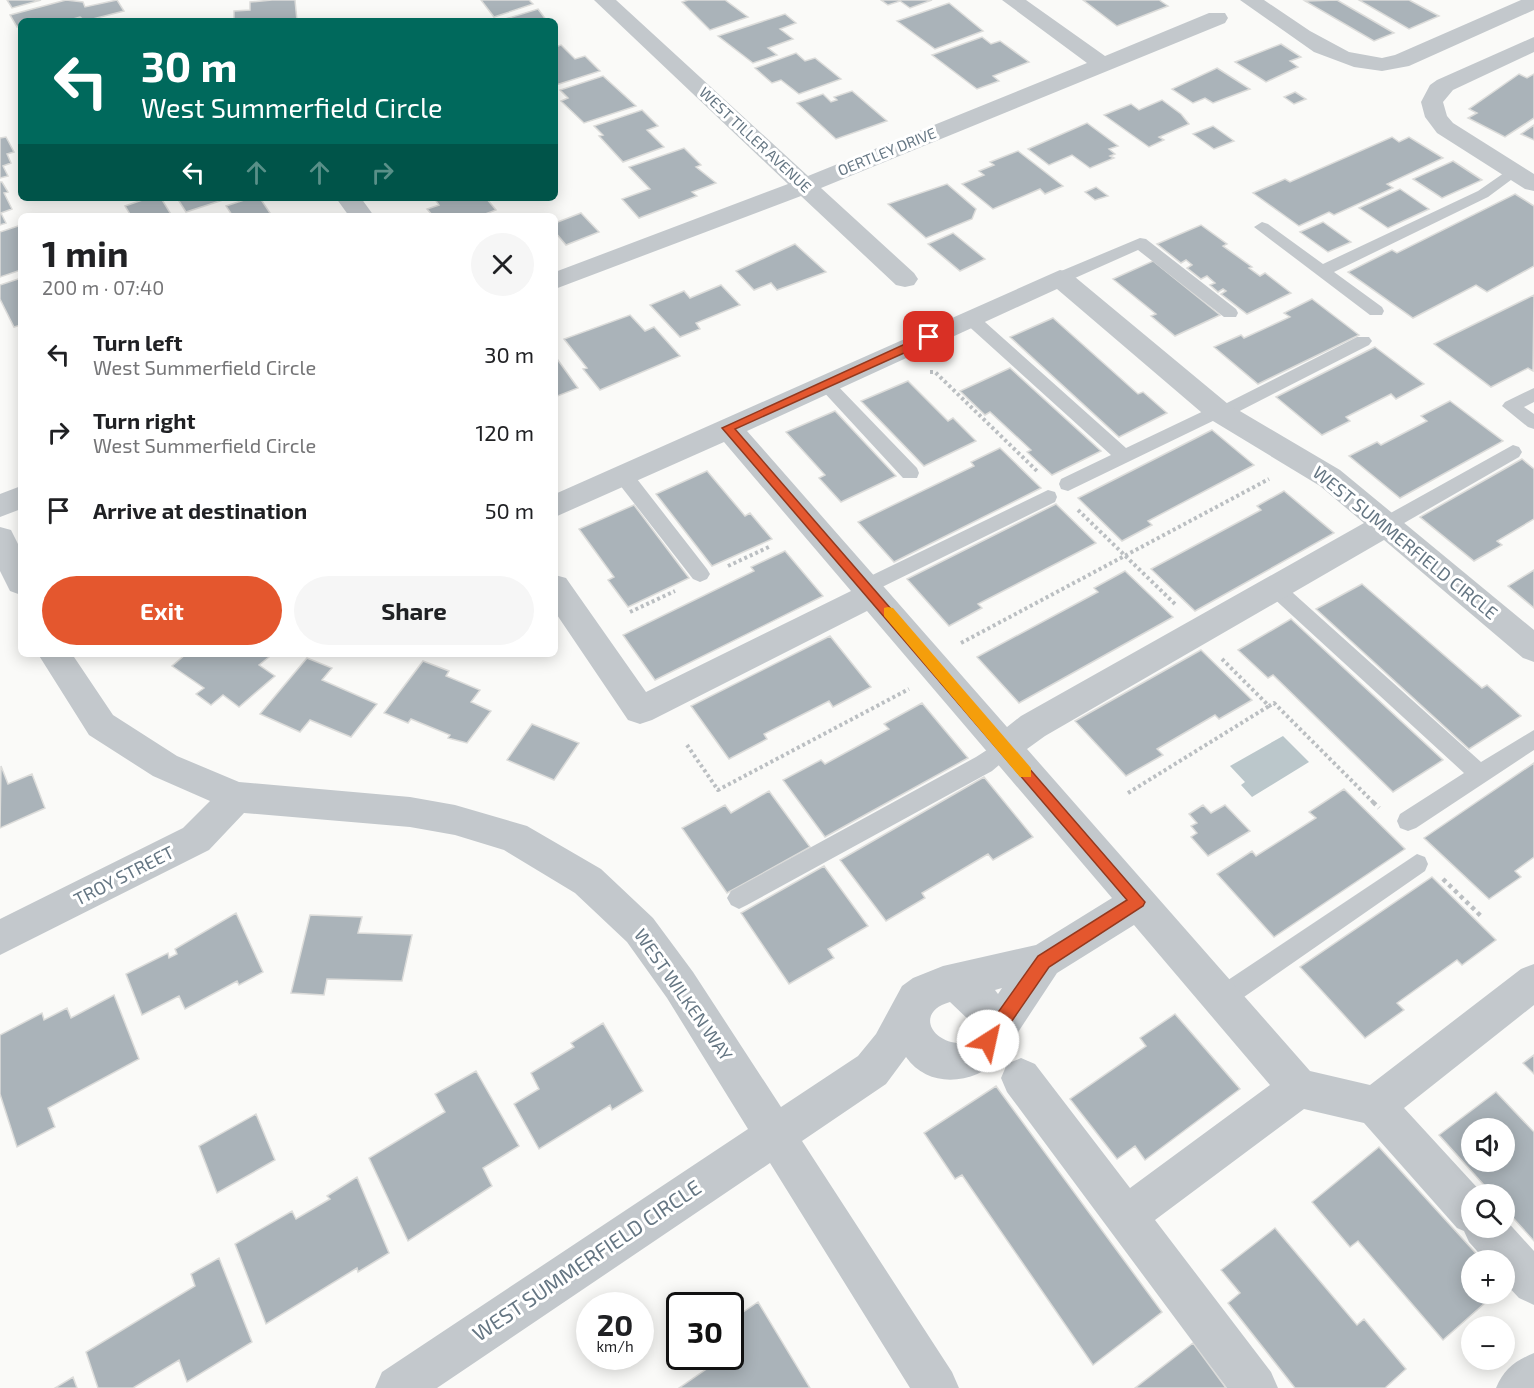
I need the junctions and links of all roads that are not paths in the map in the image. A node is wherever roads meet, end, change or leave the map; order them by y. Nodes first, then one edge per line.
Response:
1 (604, 0) edge
2 (1012, 0) edge
3 (1250, 0) edge
4 (1534, 2) edge
5 (1217, 18) dead end
6 (1534, 44) edge
7 (1102, 64) junction
8 (1527, 178) edge
9 (804, 186) junction
10 (350, 201) edge
11 (360, 213) edge
12 (1262, 227) dead end
13 (1322, 271) junction
14 (1060, 278) junction
15 (905, 279) dead end
16 (558, 280) edge
17 (1376, 311) dead end
18 (1230, 313) dead end
19 (970, 318) junction
20 (1363, 341) dead end
21 (826, 384) junction
22 (1534, 394) edge
23 (1220, 412) junction
24 (1534, 423) edge
25 (728, 428) junction
26 (1514, 452) dead end
27 (1124, 457) junction
28 (910, 473) dead end
29 (623, 475) junction
30 (1068, 484) dead end
31 (1048, 497) dead end
32 (18, 498) edge
33 (558, 505) edge
34 (0, 506) edge
35 (1385, 525) junction
36 (0, 538) edge
37 (700, 574) dead end
38 (18, 577) edge
39 (1276, 589) junction
40 (558, 591) edge
41 (868, 591) junction
42 (1534, 649) edge
43 (56, 657) edge
44 (1534, 739) edge
45 (1004, 748) junction
46 (1480, 774) junction
47 (237, 797) junction
48 (1408, 821) dead end
49 (1427, 868) road end
50 (739, 898) dead end
51 (1138, 902) junction
52 (0, 938) edge
53 (1044, 962) junction
54 (1534, 982) edge
55 (927, 992) junction
56 (1222, 998) junction
57 (973, 1052) junction
58 (872, 1070) junction
59 (1021, 1078) dead end
60 (1299, 1088) junction
61 (1375, 1106) junction
62 (776, 1133) junction
63 (1461, 1202) edge
64 (1126, 1216) junction
65 (1494, 1238) edge
66 (1534, 1283) edge
67 (1534, 1375) edge
68 (398, 1388) edge
69 (936, 1388) edge
70 (1255, 1388) edge
71 (1519, 1388) edge

1 - 9 street, WEST TILLER AVENUE
2 - 7 street
3 - 4 street
5 - 7 street, OERTLEY DRIVE
6 - 8 street
7 - 9 street, OERTLEY DRIVE
8 - 13 lane
9 - 15 street, WEST TILLER AVENUE
9 - 16 street, OERTLEY DRIVE
10 - 11 street
12 - 13 lane
13 - 17 lane
14 - 18 lane
14 - 19 street
14 - 23 street, WEST SUMMERFIELD CIRCLE
19 - 21 street
19 - 27 lane
20 - 23 lane
21 - 25 street
21 - 28 lane
22 - 24 lane
23 - 27 lane
23 - 35 street, WEST SUMMERFIELD CIRCLE
25 - 29 street
25 - 41 street
26 - 35 lane
27 - 30 lane
29 - 33 street
29 - 37 lane
31 - 41 lane
32 - 34 street
35 - 39 street
35 - 42 street, WEST SUMMERFIELD CIRCLE
36 - 38 street
39 - 45 street
39 - 46 lane
40 - 41 street
41 - 45 street
43 - 47 street, WEST WILKEN WAY
44 - 46 lane
45 - 50 lane
45 - 51 street
46 - 48 lane
47 - 52 street, TROY STREET
47 - 62 street, WEST WILKEN WAY
49 - 56 lane
51 - 53 street
51 - 56 street
53 - 55 street
53 - 57 street
54 - 61 street
55 - 57 street
55 - 57 street
55 - 58 street
56 - 60 street
57 - 58 street
58 - 62 street, WEST SUMMERFIELD CIRCLE
59 - 64 street
60 - 61 street
60 - 64 street
61 - 63 street
62 - 68 street, WEST SUMMERFIELD CIRCLE
62 - 69 street, WEST WILKEN WAY
64 - 70 street
65 - 66 street
67 - 71 street

